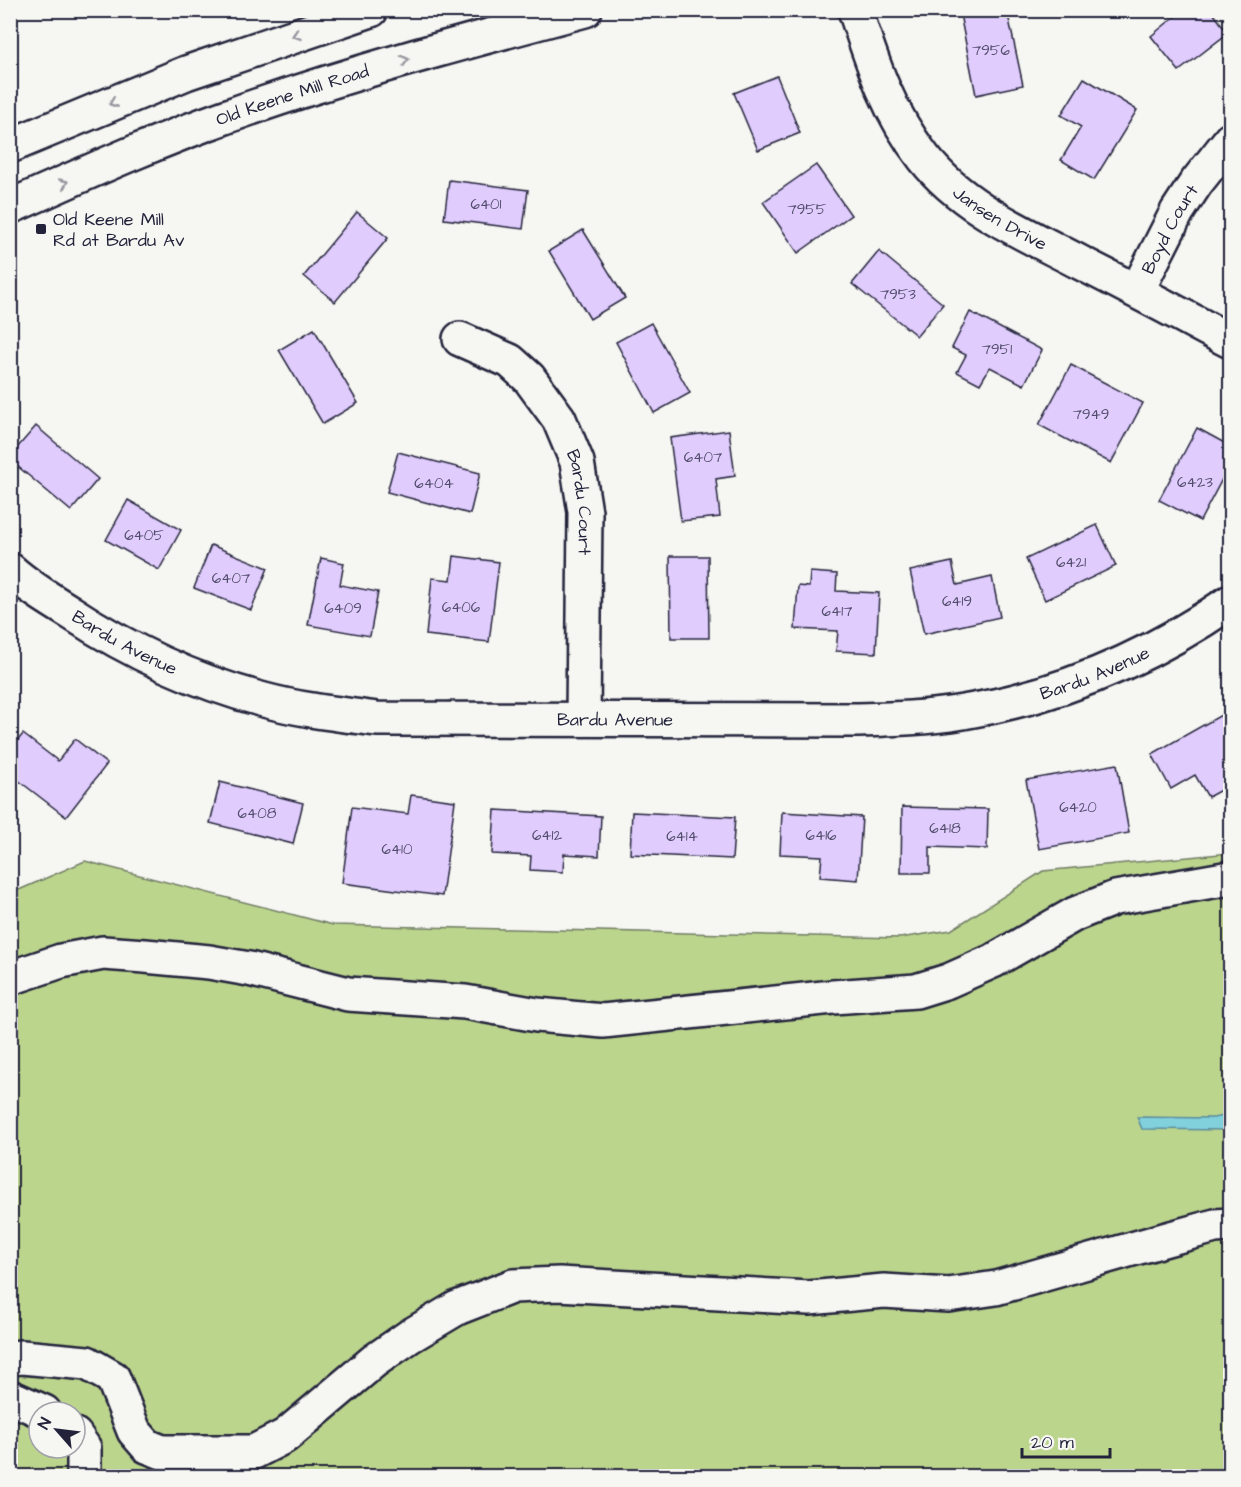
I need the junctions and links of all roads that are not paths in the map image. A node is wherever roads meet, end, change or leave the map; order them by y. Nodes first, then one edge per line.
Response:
1 (371, 10) edge
2 (585, 10) edge
3 (855, 10) edge
4 (1230, 140) edge
5 (10, 146) edge
6 (10, 207) edge
7 (1137, 291) junction
8 (460, 339) dead end
9 (1230, 341) edge
10 (16, 586) edge
11 (1230, 602) edge
12 (583, 719) junction
13 (1230, 878) edge
14 (10, 978) edge
15 (1230, 1225) edge
16 (10, 1358) edge
17 (10, 1397) edge
18 (27, 1404) edge
19 (84, 1460) edge
20 (84, 1476) edge

1 -> 5 street
6 -> 2 street, Old Keene Mill Road
3 - 7 street, Jansen Drive
4 - 7 street, Boyd Court
7 - 9 street, Jansen Drive
8 - 12 street, Bardu Court
10 - 12 street, Bardu Avenue
11 - 12 street, Bardu Avenue
13 - 14 street
15 - 16 street
17 - 18 street
19 - 20 street

